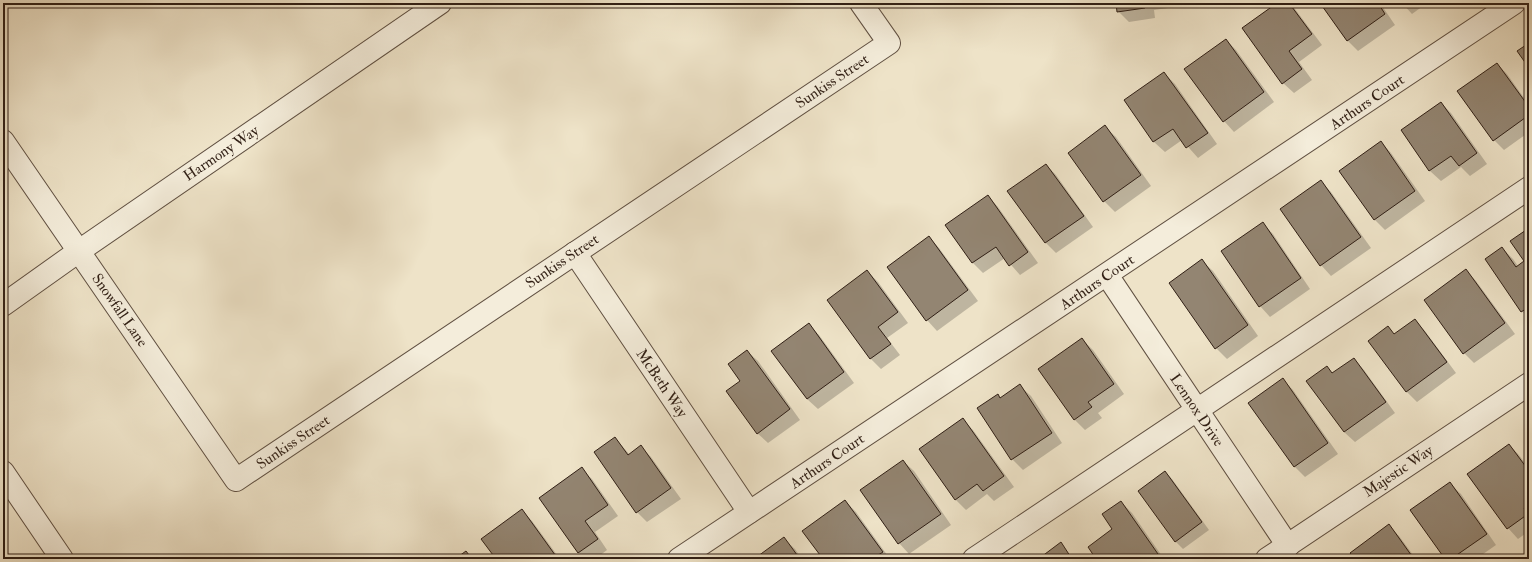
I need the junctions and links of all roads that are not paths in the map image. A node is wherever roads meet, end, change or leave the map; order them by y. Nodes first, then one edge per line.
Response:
1 (440, 3) edge
2 (861, 3) edge
3 (1514, 3) edge
4 (3, 141) edge
5 (1529, 188) edge
6 (79, 251) junction
7 (575, 253) junction
8 (1107, 275) junction
9 (3, 305) edge
10 (1529, 384) edge
11 (1197, 410) junction
12 (3, 472) edge
13 (236, 480) joint
14 (749, 512) junction
15 (1288, 546) junction
16 (62, 559) edge
17 (679, 559) edge
18 (974, 559) edge
19 (1267, 559) edge

1 - 6 street, Harmony Way
2 - 7 street, Sunkiss Street
3 - 8 street, Arthurs Court
4 - 6 street, Snowfall Lane
5 - 11 street
6 - 9 street, Harmony Way
6 - 13 street, Snowfall Lane
7 - 13 street, Sunkiss Street
7 - 14 street, McBeth Way
8 - 11 street, Lennox Drive
8 - 14 street, Arthurs Court
10 - 15 street, Majestic Way
11 - 15 street, Lennox Drive
11 - 18 street
12 - 16 street
14 - 17 street, Arthurs Court
15 - 19 street, Majestic Way

